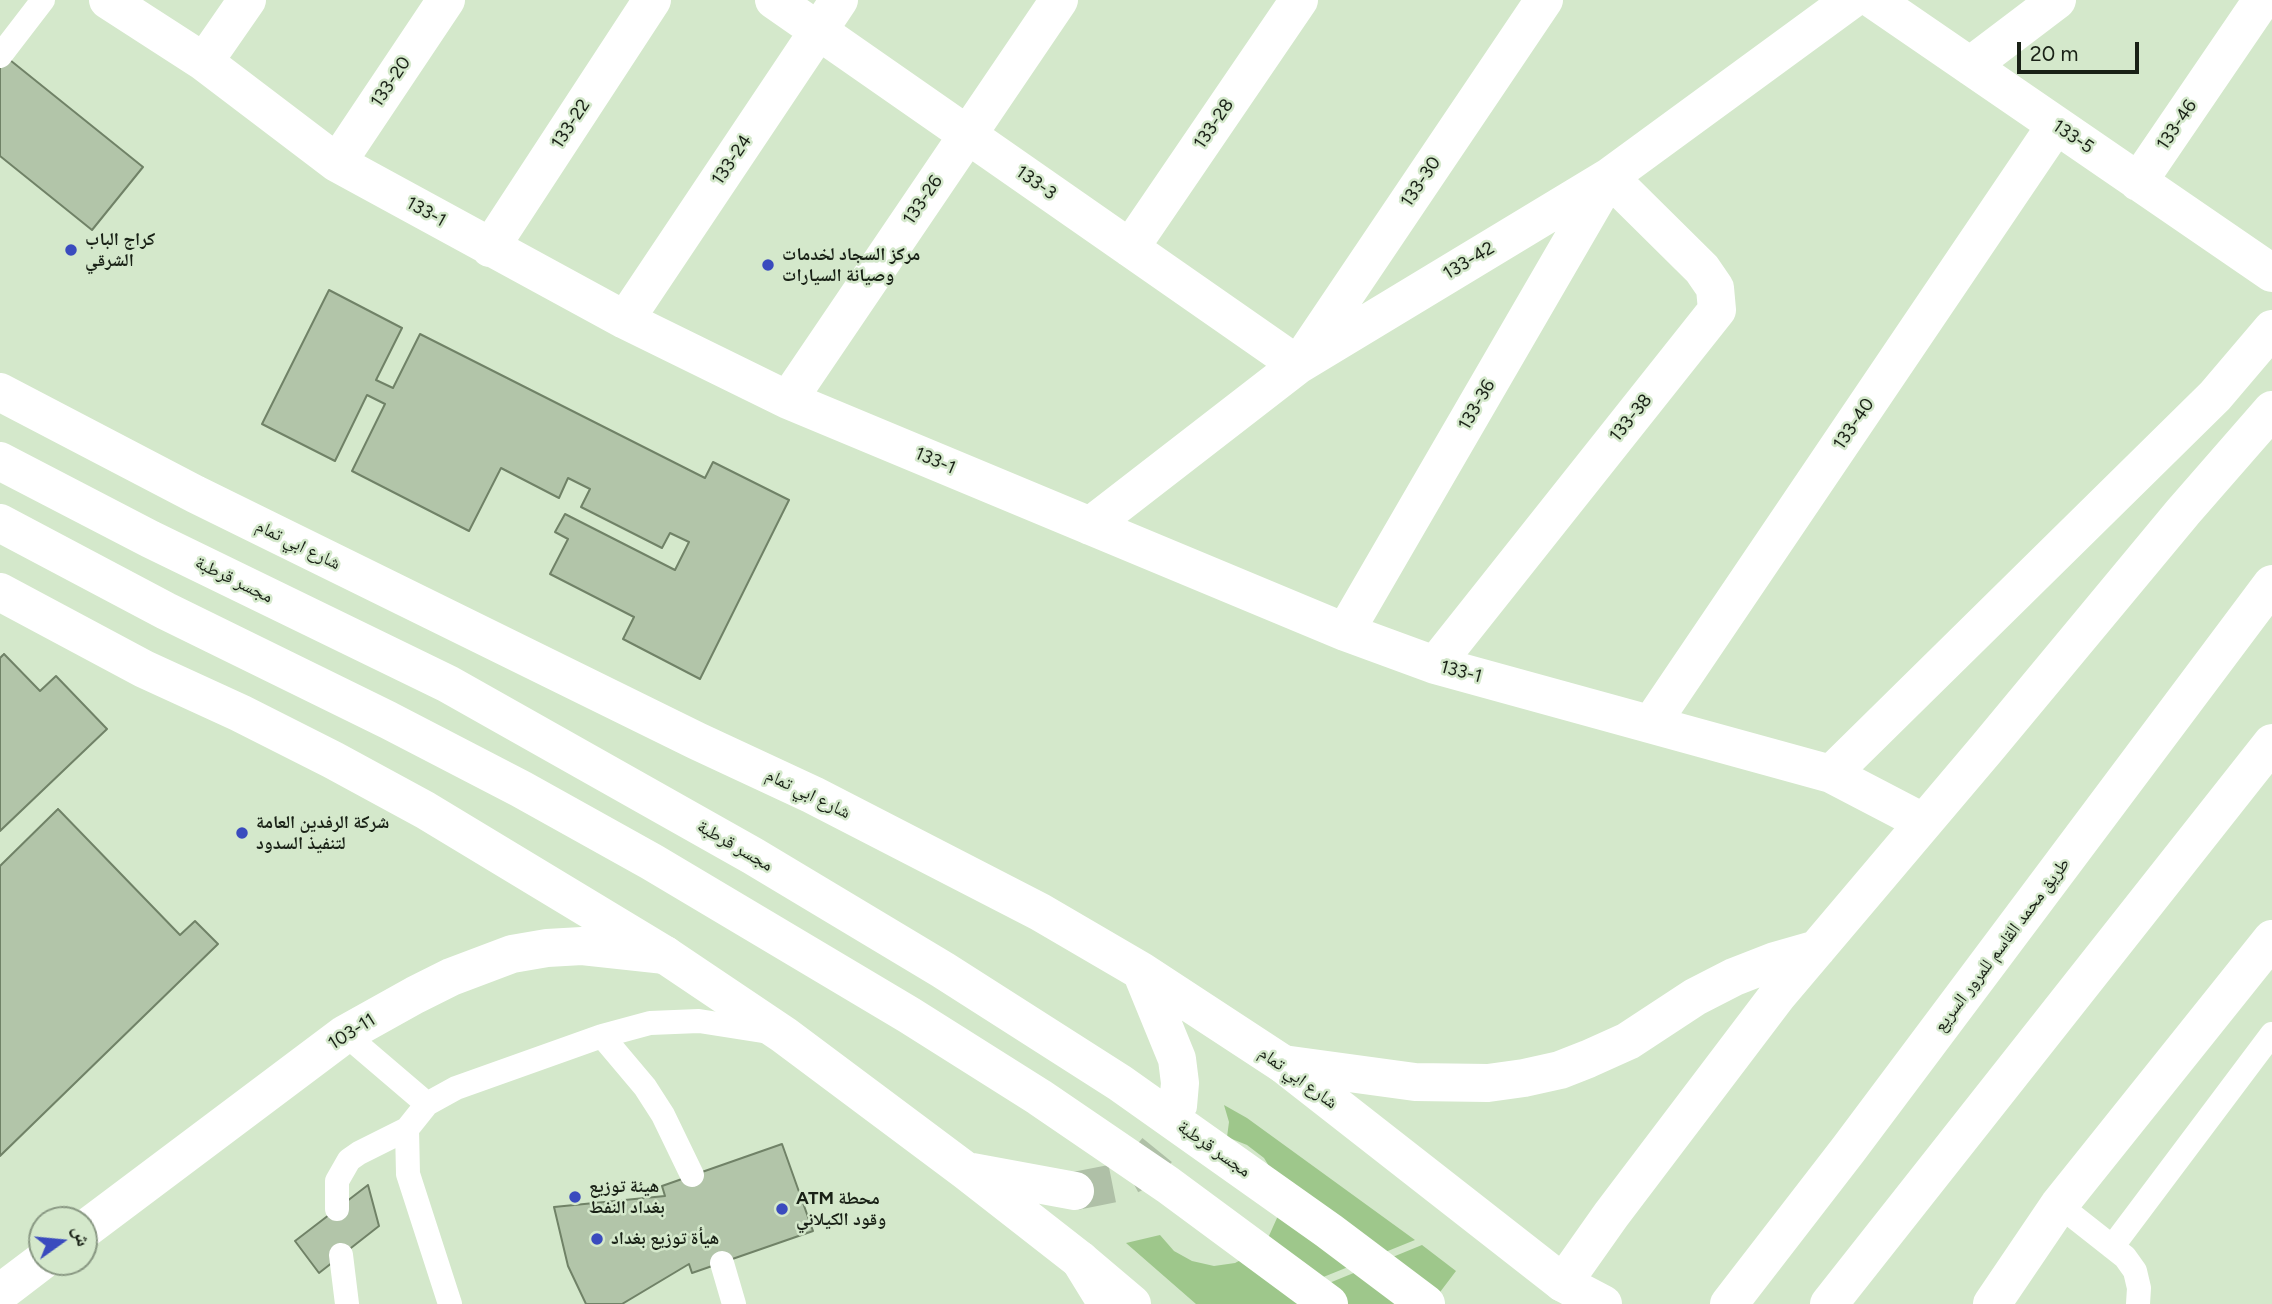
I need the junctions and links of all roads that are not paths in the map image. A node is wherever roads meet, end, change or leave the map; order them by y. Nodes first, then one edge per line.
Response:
1 (43, 0) edge
2 (108, 0) edge
3 (247, 0) edge
4 (446, 0) edge
5 (652, 0) edge
6 (774, 0) edge
7 (839, 0) edge
8 (1059, 0) edge
9 (1298, 0) edge
10 (1544, 0) edge
11 (1851, 0) edge
12 (1874, 0) edge
13 (2057, 0) edge
14 (2262, 0) edge
15 (818, 31) junction
16 (0, 56) edge
17 (204, 62) junction
18 (1970, 66) junction
19 (2056, 125) junction
20 (967, 135) junction
21 (337, 163) junction
22 (1609, 177) junction
23 (2138, 181) junction
24 (491, 248) junction
25 (1130, 248) junction
26 (2272, 273) edge
27 (625, 320) junction
28 (2272, 329) edge
29 (1298, 365) junction
30 (0, 393) edge
31 (788, 400) junction
32 (2272, 410) edge
33 (0, 461) edge
34 (0, 523) edge
35 (1090, 526) junction
36 (2272, 584) edge
37 (0, 592) edge
38 (1345, 632) junction
39 (1435, 664) junction
40 (1651, 724) junction
41 (2272, 743) edge
42 (1831, 774) junction
43 (1923, 822) junction
44 (2272, 939) edge
45 (1817, 949) junction
46 (665, 955) junction
47 (1141, 971) junction
48 (345, 1034) junction
49 (2272, 1034) edge
50 (602, 1035) junction
51 (784, 1035) junction
52 (1283, 1064) junction
53 (427, 1104) junction
54 (1178, 1106) tunnel mouth
55 (407, 1129) junction
56 (966, 1171) junction
57 (692, 1175) dead end
58 (1075, 1191) tunnel mouth
59 (2059, 1205) junction
60 (337, 1209) dead end
61 (98, 1219) edge
62 (2112, 1247) junction
63 (341, 1255) dead end
64 (1080, 1260) junction
65 (722, 1263) dead end
66 (28, 1272) edge
67 (0, 1293) edge
68 (1552, 1293) edge
69 (2004, 1295) edge
70 (346, 1304) edge
71 (450, 1304) edge
72 (734, 1304) edge
73 (1107, 1304) edge
74 (1132, 1304) edge
75 (1329, 1304) edge
76 (1426, 1304) edge
77 (1602, 1304) edge
78 (1729, 1304) edge
79 (1829, 1304) edge
80 (2138, 1304) edge

1 - 16 lane
2 - 17 main road, 133-1
3 - 17 main road
4 - 21 main road, 133-20
5 - 24 main road, 133-22
6 - 15 main road, 133-3
7 - 15 main road, 133-24
8 - 20 main road, 133-26
9 - 25 main road, 133-28
10 - 29 main road, 133-30
11 - 22 main road, 133-42
12 - 18 main road, 133-5
13 - 18 main road
14 - 23 main road, 133-46
15 - 20 main road, 133-3
15 - 27 main road, 133-24
17 - 21 main road, 133-1
18 - 19 main road, 133-5
19 - 23 main road, 133-5
19 - 40 main road, 133-40
20 - 25 main road, 133-3
20 - 31 main road, 133-26
21 - 24 main road, 133-1
22 - 29 main road, 133-42
22 - 38 main road, 133-36
22 - 39 main road, 133-38
23 - 26 main road, 133-5
24 - 27 main road, 133-1
25 - 29 main road, 133-3
27 - 31 main road, 133-1
28 - 42 main road
29 - 35 main road, 133-42
30 - 47 main road, شارع ابي تمام
31 - 35 main road, 133-1
32 - 43 main road
33 - 76 main road, مجسر قرطبة
34 - 75 main road
35 - 38 main road, 133-1
36 - 78 main road, طريق محمد القاسم للمرور السريع
37 - 46 main road
38 - 39 main road, 133-1
39 - 40 main road, 133-1
40 - 42 main road, 133-1
41 - 79 main road
42 - 43 main road, 133-1
43 - 45 main road
44 - 59 main road
45 - 52 main road
45 - 68 main road
46 - 48 main road, 103-11
46 - 51 main road
47 - 52 main road, شارع ابي تمام
47 - 54 main road
48 - 53 lane
48 - 61 main road, 103-11
49 - 62 lane
50 - 51 lane
50 - 53 lane
50 - 57 lane
51 - 56 main road
52 - 68 main road, شارع ابي تمام
53 - 55 lane
55 - 60 lane
55 - 71 lane
56 - 58 main road
56 - 64 main road
59 - 62 lane
59 - 69 main road
62 - 80 lane
63 - 70 lane
64 - 73 main road
64 - 74 main road
65 - 72 lane
66 - 67 main road
68 - 77 main road, شارع ابي تمام

